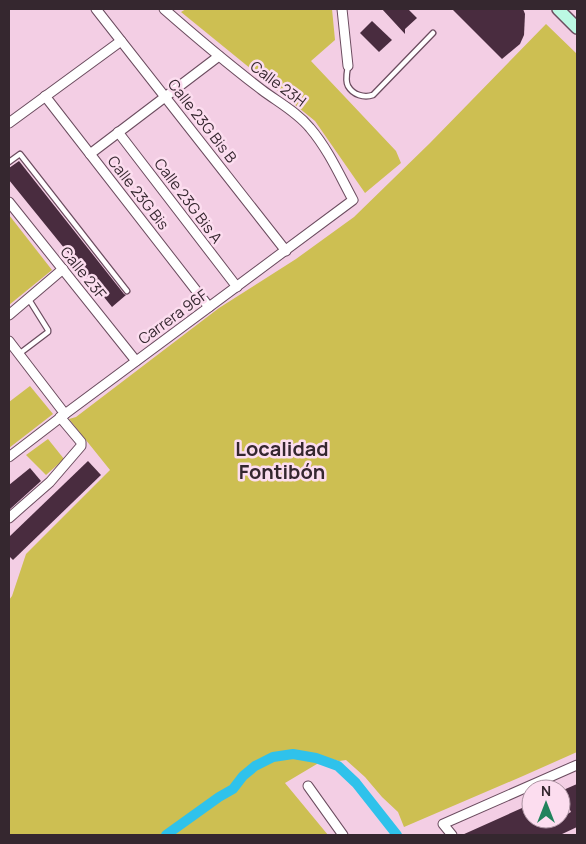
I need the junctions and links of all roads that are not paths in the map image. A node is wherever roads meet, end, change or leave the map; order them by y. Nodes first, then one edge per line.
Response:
1 (96, 9) edge
2 (164, 9) edge
3 (342, 9) edge
4 (558, 9) edge
5 (577, 28) edge
6 (433, 32) dead end
7 (121, 41) junction
8 (219, 56) junction
9 (348, 66) joint
10 (45, 96) junction
11 (165, 97) junction
12 (9, 123) edge
13 (118, 132) junction
14 (90, 154) junction
15 (9, 162) edge
16 (354, 200) joint
17 (9, 202) edge
18 (286, 250) junction
19 (63, 269) junction
20 (237, 287) junction
21 (127, 291) dead end
22 (28, 298) junction
23 (209, 307) junction
24 (9, 314) edge
25 (9, 340) edge
26 (20, 354) junction
27 (136, 361) junction
28 (63, 416) junction
29 (9, 457) edge
30 (9, 518) edge
31 (577, 765) edge
32 (308, 786) dead end
33 (343, 835) edge
34 (452, 835) edge

1 - 7 street, Calle 23G Bis B
2 - 8 street, Calle 23H
3 - 9 street
4 - 5 main road
6 - 9 lane
7 - 10 street
7 - 11 street, Calle 23G Bis B
8 - 11 street
8 - 16 street, Calle 23H
10 - 12 street
10 - 14 street, Calle 23G Bis
11 - 13 street
11 - 18 street, Calle 23G Bis B
13 - 14 street
13 - 20 street, Calle 23G Bis A
14 - 23 street, Calle 23G Bis
15 - 21 lane
16 - 18 street, Carrera 96F
17 - 19 street, Calle 23F
18 - 20 street, Carrera 96F
19 - 22 street
19 - 27 street, Calle 23F
20 - 23 street, Carrera 96F
22 - 24 street
22 - 26 lane
23 - 27 street, Carrera 96F
25 - 26 street
26 - 28 street
27 - 28 street, Carrera 96F
28 - 29 street, Carrera 96F
28 - 30 street
31 - 34 street
32 - 33 street

